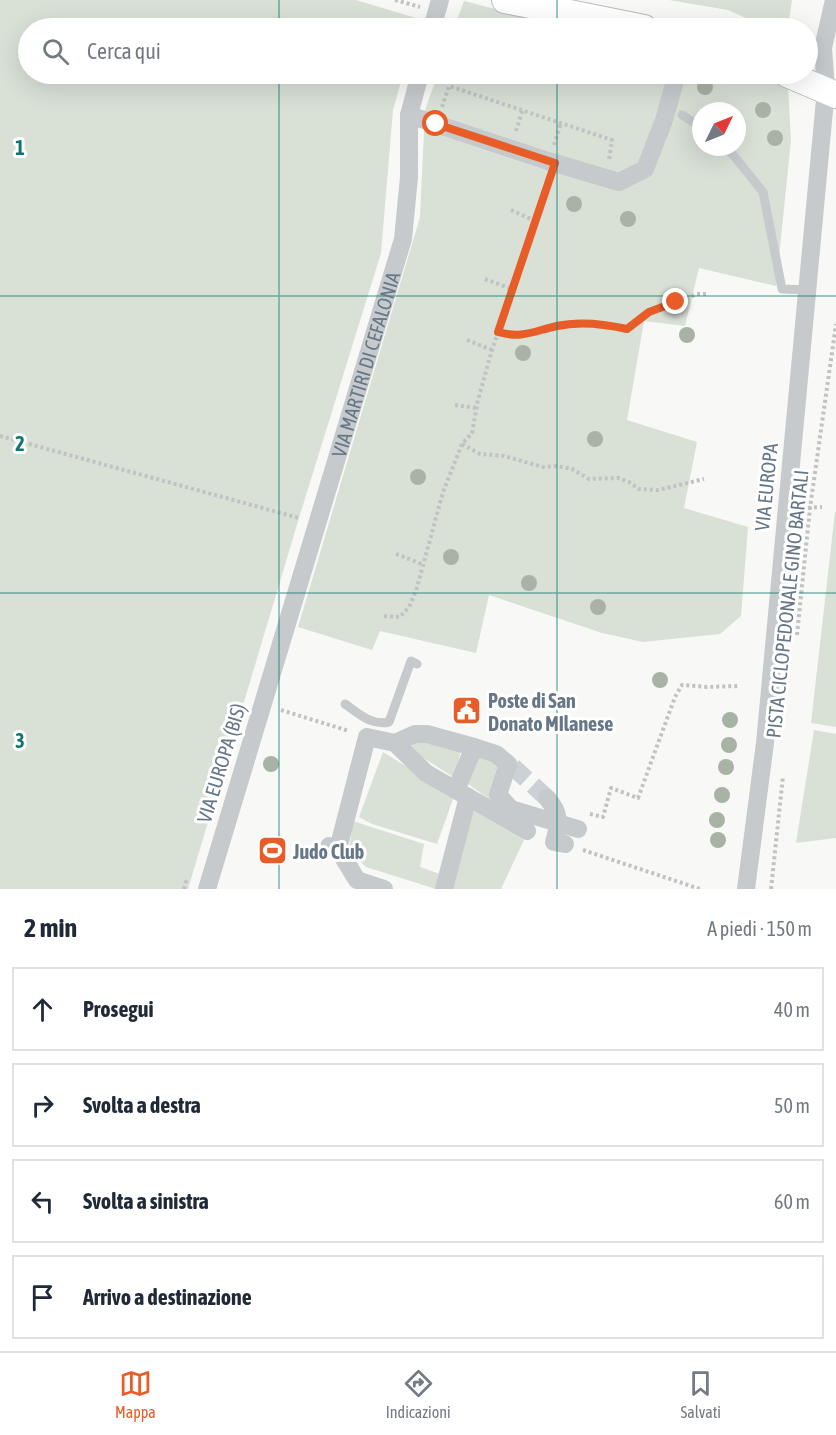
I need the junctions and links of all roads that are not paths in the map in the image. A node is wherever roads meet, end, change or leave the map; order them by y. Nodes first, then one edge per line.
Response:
1 (440, 0) edge
2 (505, 0) edge
3 (834, 0) edge
4 (435, 18) edge
5 (594, 18) edge
6 (417, 84) edge
7 (674, 84) edge
8 (811, 84) edge
9 (831, 92) edge
10 (409, 115) junction
11 (681, 115) dead end
12 (692, 122) edge
13 (734, 156) edge
14 (807, 290) junction
15 (279, 650) joint
16 (417, 664) dead end
17 (345, 704) dead end
18 (395, 743) junction
19 (474, 747) junction
20 (462, 794) junction
21 (554, 810) junction
22 (578, 829) dead end
23 (527, 831) dead end
24 (565, 844) road end
25 (207, 889) edge
26 (384, 889) edge
27 (444, 889) edge
28 (746, 889) edge

1 - 4 street
2 - 5 street
3 - 9 street
6 - 10 street, VIA MARTIRI DI CEFALONIA
7 - 10 street
8 - 9 street
9 - 14 street, VIA EUROPA
10 - 15 street, VIA MARTIRI DI CEFALONIA
11 - 12 lane
13 - 14 lane
14 - 28 street, VIA EUROPA
15 - 25 street, VIA EUROPA (BIS)
16 - 17 lane
18 - 19 street
18 - 20 street
18 - 26 street
19 - 20 street
19 - 21 street
20 - 23 street
20 - 27 street
21 - 22 street
21 - 24 street

